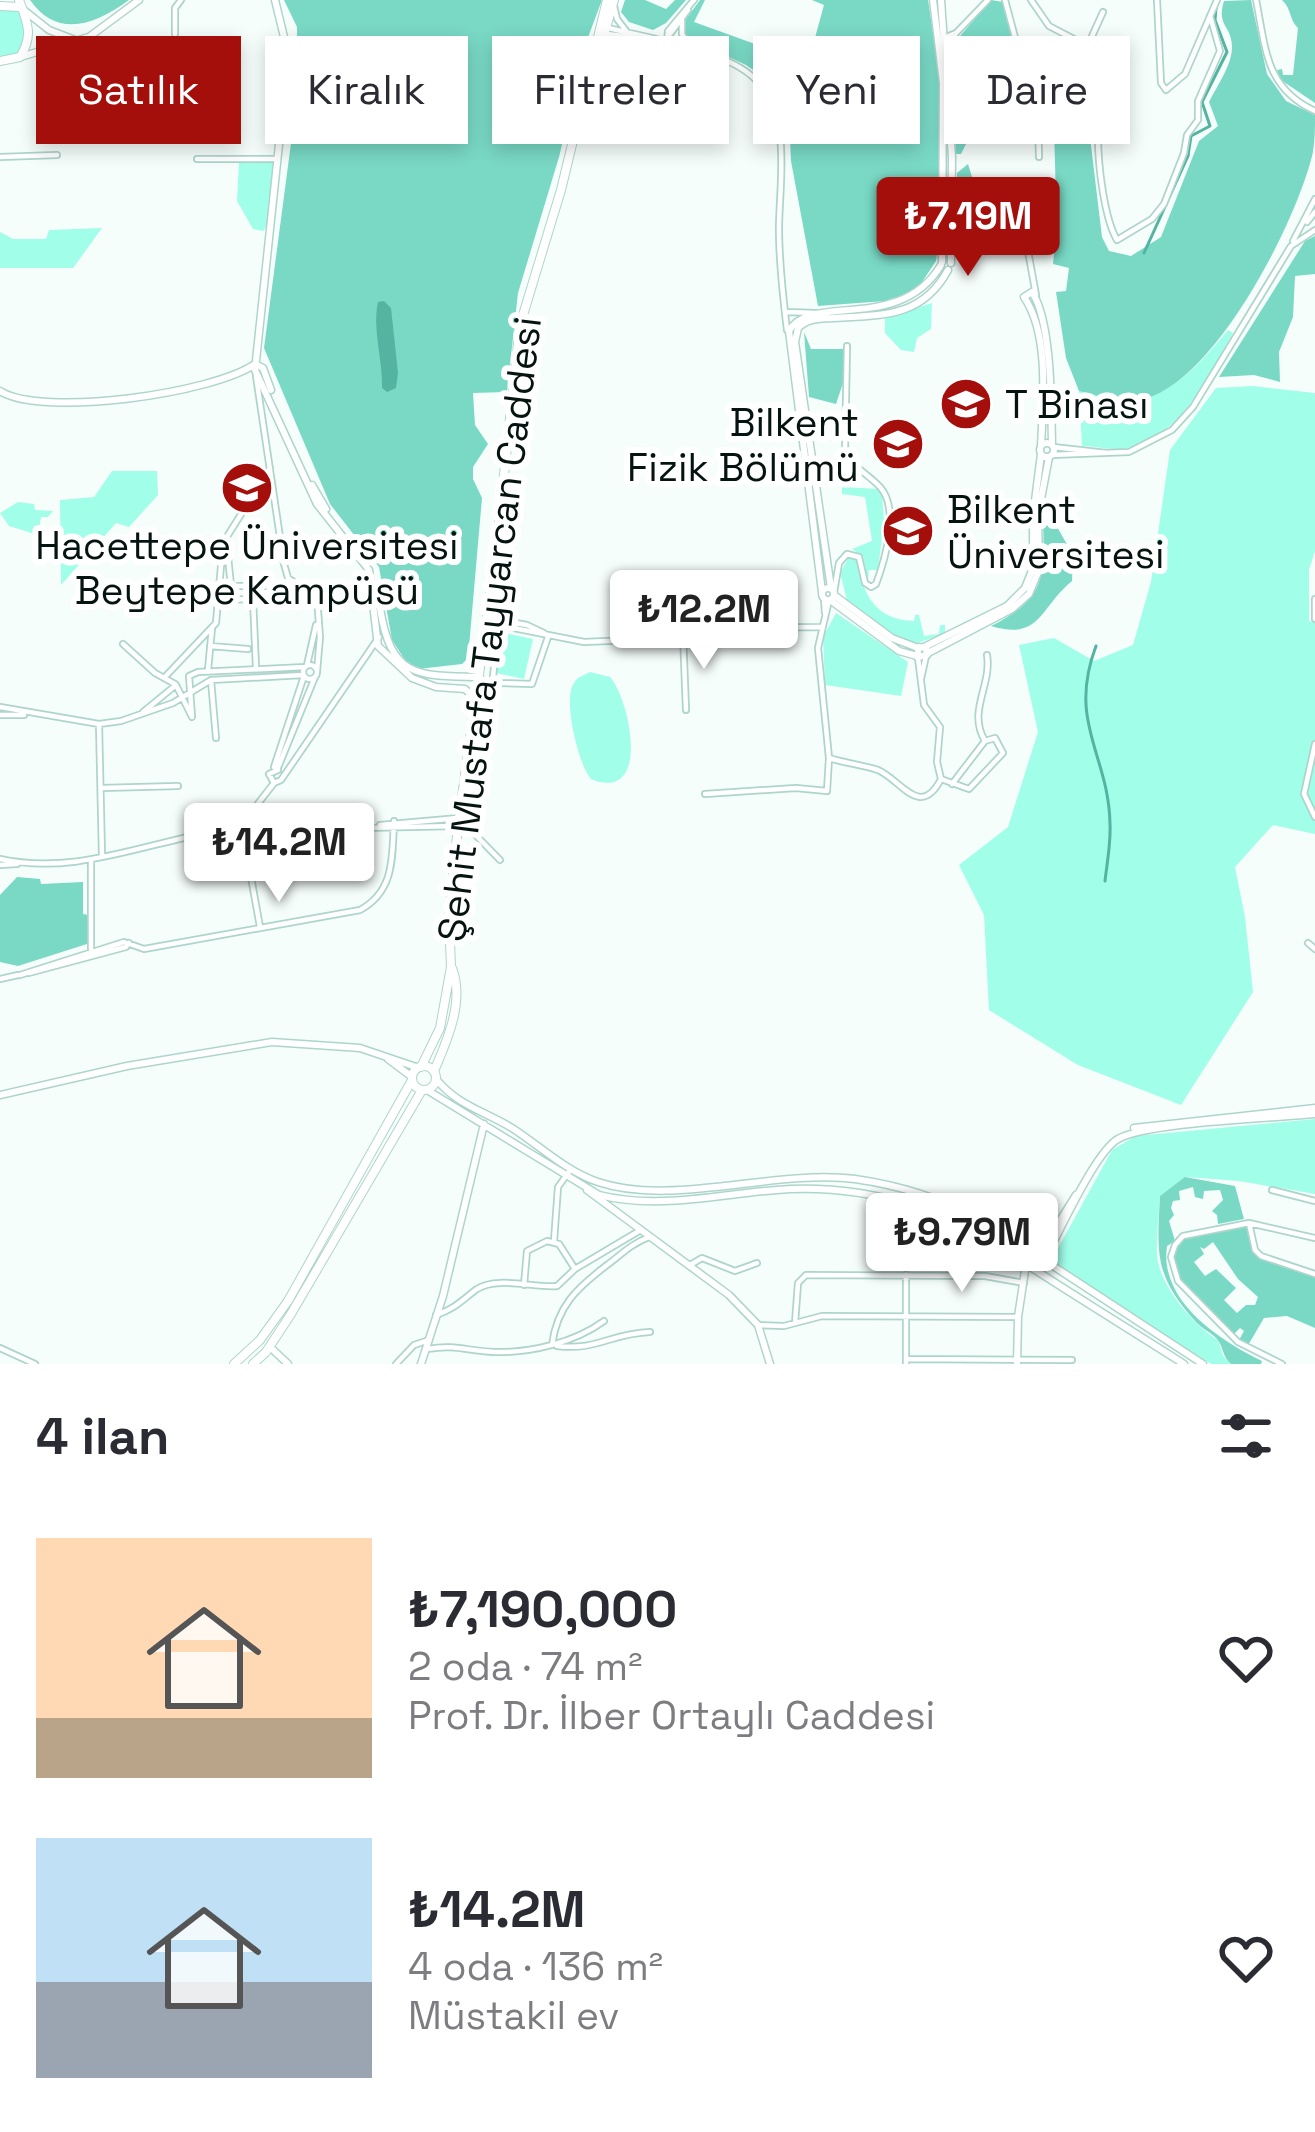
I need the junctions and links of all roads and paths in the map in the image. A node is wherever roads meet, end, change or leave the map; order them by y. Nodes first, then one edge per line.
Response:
1 (140, 0) edge
2 (181, 0) edge
3 (275, 0) edge
4 (937, 0) edge
5 (988, 0) edge
6 (1005, 0) edge
7 (1031, 0) edge
8 (1157, 0) edge
9 (1217, 0) edge
10 (1256, 0) edge
11 (611, 1) edge
12 (692, 2) edge
13 (20, 4) edge
14 (0, 6) edge
15 (1103, 12) dead end
16 (1210, 16) junction
17 (682, 19) junction
18 (602, 30) junction
19 (627, 32) junction
20 (175, 34) dead end
21 (65, 36) edge
22 (90, 36) edge
23 (600, 36) edge
24 (602, 36) edge
25 (617, 36) edge
26 (640, 36) edge
27 (669, 36) edge
28 (669, 36) edge
29 (683, 36) edge
30 (946, 36) edge
31 (953, 36) edge
32 (1015, 36) edge
33 (1068, 36) edge
34 (1092, 36) edge
35 (10, 60) edge
36 (729, 67) edge
37 (0, 71) edge
38 (1315, 111) edge
39 (572, 144) edge
40 (948, 144) edge
41 (948, 144) edge
42 (1038, 144) edge
43 (1098, 144) edge
44 (57, 155) dead end
45 (0, 157) edge
46 (948, 157) junction
47 (962, 157) dead end
48 (1039, 157) dead end
49 (197, 159) dead end
50 (278, 159) junction
51 (1315, 199) edge
52 (1315, 212) edge
53 (1315, 228) edge
54 (1302, 232) junction
55 (1028, 251) dead end
56 (945, 265) junction
57 (1032, 298) joint
58 (785, 312) junction
59 (816, 313) junction
60 (788, 331) junction
61 (847, 346) dead end
62 (255, 367) junction
63 (0, 391) edge
64 (1048, 450) junction
65 (270, 468) junction
66 (223, 543) junction
67 (296, 586) junction
68 (490, 595) junction
69 (829, 595) junction
70 (1315, 599) edge
71 (220, 600) junction
72 (318, 620) junction
73 (487, 620) junction
74 (1315, 620) edge
75 (508, 621) junction
76 (821, 627) junction
77 (212, 628) junction
78 (683, 634) junction
79 (548, 637) junction
80 (381, 641) junction
81 (123, 644) dead end
82 (210, 646) junction
83 (248, 649) dead end
84 (922, 653) junction
85 (987, 655) dead end
86 (494, 667) dead end
87 (256, 670) junction
88 (208, 671) junction
89 (305, 671) junction
90 (316, 674) junction
91 (211, 680) junction
92 (479, 680) junction
93 (170, 681) junction
94 (465, 689) junction
95 (168, 690) junction
96 (184, 694) junction
97 (476, 701) junction
98 (173, 703) junction
99 (686, 710) dead end
100 (0, 711) edge
101 (139, 716) junction
102 (99, 724) junction
103 (216, 738) dead end
104 (986, 741) junction
105 (1315, 744) edge
106 (830, 758) junction
107 (278, 771) junction
108 (941, 779) junction
109 (952, 784) junction
110 (178, 786) dead end
111 (101, 788) junction
112 (705, 794) dead end
113 (264, 800) junction
114 (1315, 817) edge
115 (244, 821) junction
116 (459, 822) junction
117 (394, 825) junction
118 (253, 826) junction
119 (217, 830) junction
120 (243, 830) junction
121 (248, 853) junction
122 (102, 859) junction
123 (500, 860) dead end
124 (92, 861) junction
125 (0, 862) edge
126 (260, 928) junction
127 (129, 943) junction
128 (91, 950) junction
129 (451, 967) junction
130 (20, 975) junction
131 (0, 979) edge
132 (380, 1054) junction
133 (420, 1067) junction
134 (435, 1075) junction
135 (412, 1079) junction
136 (424, 1090) junction
137 (0, 1095) edge
138 (1315, 1111) edge
139 (487, 1120) junction
140 (568, 1172) junction
141 (589, 1184) junction
142 (1272, 1190) dead end
143 (1315, 1201) edge
144 (1249, 1223) junction
145 (639, 1231) junction
146 (649, 1237) junction
147 (1315, 1238) edge
148 (554, 1241) junction
149 (1032, 1251) junction
150 (1044, 1260) junction
151 (1026, 1262) junction
152 (757, 1263) dead end
153 (690, 1265) junction
154 (575, 1269) junction
155 (1038, 1270) junction
156 (1315, 1274) edge
157 (906, 1275) junction
158 (1024, 1283) junction
159 (524, 1285) junction
160 (436, 1315) junction
161 (906, 1316) junction
162 (1018, 1317) junction
163 (604, 1321) dead end
164 (795, 1323) junction
165 (758, 1325) junction
166 (650, 1332) dead end
167 (428, 1344) junction
168 (552, 1346) junction
169 (270, 1347) junction
170 (0, 1348) edge
171 (495, 1352) junction
172 (1072, 1360) dead end
173 (906, 1361) edge
174 (1017, 1362) edge
175 (34, 1364) edge
176 (234, 1364) edge
177 (253, 1364) edge
178 (287, 1364) edge
179 (396, 1364) edge
180 (421, 1364) edge
181 (498, 1364) edge
182 (770, 1364) edge
183 (1184, 1364) edge
184 (1203, 1364) edge
185 (1282, 1364) edge

1 - 22 street
2 - 20 street
3 - 50 street
4 - 30 street
5 - 31 street
6 - 32 street
7 - 33 street
8 - 16 street
9 - 16 street
10 - 38 street
11 - 18 main road, Şehit Mustafa Tayyarcan Caddesi
11 - 19 street
12 - 17 street
12 - 28 street
13 - 14 main road
13 - 21 street
13 - 35 main road
15 - 34 street
16 - 43 street
17 - 27 street
17 - 29 street
18 - 19 street
18 - 23 main road, Şehit Mustafa Tayyarcan Caddesi
18 - 24 main road, Şehit Mustafa Tayyarcan Caddesi
18 - 25 street
19 - 26 street
35 - 37 street
36 - 58 street
39 - 68 main road, Şehit Mustafa Tayyarcan Caddesi
40 - 46 street
41 - 46 street
42 - 48 street
44 - 45 street
46 - 47 street
46 - 56 street
49 - 50 street
50 - 62 street
51 - 54 street
52 - 54 street
53 - 54 street
54 - 64 street
55 - 57 street
56 - 59 street
56 - 69 street
57 - 64 street
58 - 59 street
58 - 60 street
59 - 60 street
60 - 69 street
61 - 69 street
62 - 63 street
62 - 65 street
62 - 80 street
64 - 84 street
65 - 66 street
65 - 67 street
66 - 67 street
66 - 71 street
67 - 72 street
68 - 73 main road, Şehit Mustafa Tayyarcan Caddesi
68 - 75 street
69 - 76 street
69 - 84 street
70 - 74 street
71 - 77 street
71 - 87 street
72 - 89 street
72 - 90 street
73 - 75 street
73 - 79 street
73 - 92 main road, Şehit Mustafa Tayyarcan Caddesi
75 - 79 street
76 - 78 street
76 - 106 street
77 - 82 street
77 - 93 street
78 - 79 street
78 - 99 street
79 - 86 street
80 - 92 street
80 - 94 street
80 - 107 street
81 - 93 street
82 - 83 street
82 - 88 street
84 - 108 street
85 - 104 street
87 - 88 street
87 - 89 street
88 - 93 street
89 - 90 street
89 - 90 street
89 - 91 street
89 - 107 street
90 - 107 street
91 - 96 street
91 - 103 street
92 - 94 street
92 - 97 main road, Şehit Mustafa Tayyarcan Caddesi
93 - 95 street
93 - 96 street
94 - 97 street
95 - 98 street
95 - 101 street
96 - 98 street
97 - 116 main road, Şehit Mustafa Tayyarcan Caddesi
98 - 101 street
100 - 102 street
101 - 102 street
102 - 111 street
104 - 109 street
104 - 109 street
105 - 114 street
106 - 108 street
106 - 112 street
107 - 113 street
108 - 109 street
110 - 111 street
111 - 122 street
113 - 115 street
113 - 118 street
115 - 118 street
115 - 119 street
115 - 120 street
116 - 117 street
116 - 123 street
116 - 129 main road, Şehit Mustafa Tayyarcan Caddesi
117 - 118 street
117 - 126 street
118 - 120 street
118 - 121 street
119 - 120 street
119 - 122 street
120 - 121 street
121 - 126 street
122 - 124 street
124 - 125 street
124 - 128 street
126 - 127 street
127 - 128 street
127 - 130 street
128 - 130 street
129 - 133 main road, Şehit Mustafa Tayyarcan Caddesi
129 - 134 main road, Şehit Mustafa Tayyarcan Caddesi
130 - 131 street
132 - 133 street
132 - 135 street
132 - 137 street
133 - 134 main road
133 - 135 main road, Şehit Mustafa Tayyarcan Caddesi
134 - 136 main road
134 - 139 street
135 - 136 main road
135 - 176 main road, Şehit Mustafa Tayyarcan Caddesi
136 - 139 street
136 - 169 main road
138 - 149 street
138 - 150 street
139 - 140 street
139 - 160 street
140 - 141 street
140 - 148 street
141 - 145 street
141 - 149 street
141 - 151 street
142 - 143 street
144 - 147 street
144 - 156 street
144 - 185 street
145 - 146 street
145 - 154 street
146 - 153 street
146 - 168 street
148 - 154 street
148 - 159 street
149 - 150 street
149 - 151 street
150 - 155 street
150 - 184 street
151 - 155 street
151 - 158 street
152 - 153 street
153 - 165 street
154 - 159 street
155 - 158 street
155 - 183 street
157 - 158 street
157 - 161 street
157 - 164 street
158 - 162 street
159 - 160 street
160 - 167 street
161 - 162 street
161 - 164 street
161 - 173 street
162 - 174 street
163 - 168 street
164 - 165 street
165 - 182 street
166 - 168 street
167 - 171 street
167 - 179 street
167 - 180 street
168 - 171 street
169 - 177 main road
169 - 178 street
170 - 175 street
171 - 181 street
172 - 174 street
173 - 174 street

